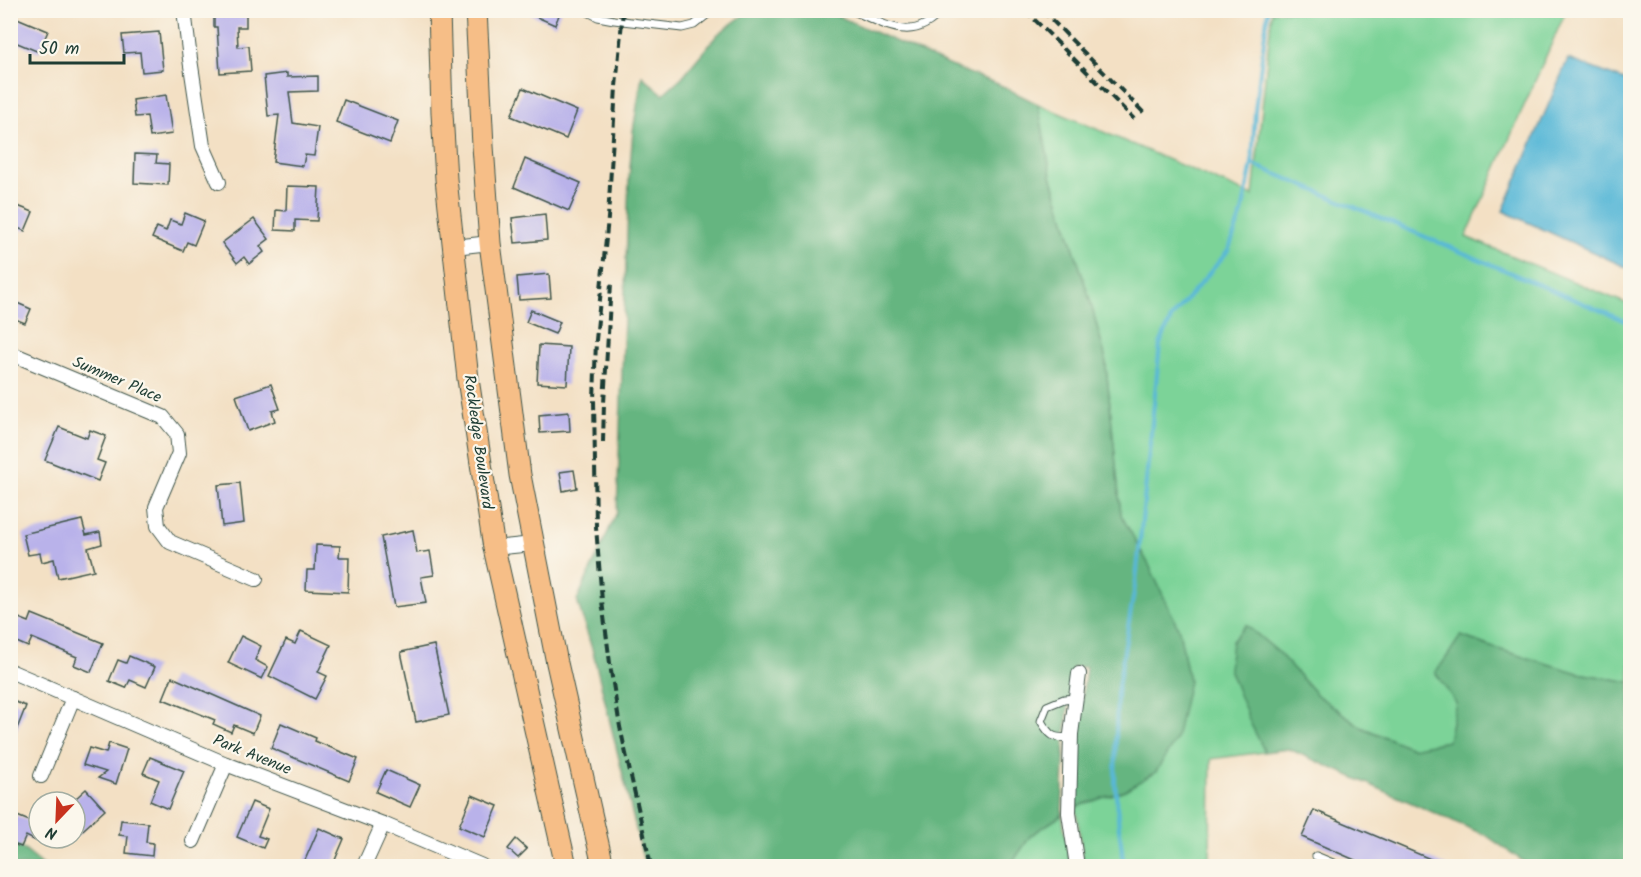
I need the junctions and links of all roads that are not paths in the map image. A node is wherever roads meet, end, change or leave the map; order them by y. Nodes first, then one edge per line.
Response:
1 (184, 10) edge
2 (439, 10) edge
3 (476, 10) edge
4 (584, 10) edge
5 (713, 10) edge
6 (851, 10) edge
7 (942, 10) edge
8 (1625, 10) edge
9 (1630, 16) edge
10 (219, 182) dead end
11 (490, 243) junction
12 (454, 247) junction
13 (10, 353) edge
14 (533, 544) junction
15 (494, 548) junction
16 (256, 579) dead end
17 (10, 671) edge
18 (1079, 674) dead end
19 (73, 698) junction
20 (1076, 698) junction
21 (1071, 737) junction
22 (226, 764) junction
23 (41, 776) dead end
24 (383, 824) junction
25 (194, 841) dead end
26 (1316, 856) dead end
27 (562, 861) edge
28 (364, 867) edge
29 (482, 867) edge
30 (603, 867) edge
31 (1077, 867) edge
32 (1341, 867) edge

1 - 10 street
2 - 12 main road, Rockledge Boulevard
3 - 11 main road
4 - 5 lane
6 - 7 lane
8 - 9 lane
11 - 12 street
11 - 14 main road
12 - 15 main road, Rockledge Boulevard
13 - 16 street, Summer Place
14 - 15 street
14 - 30 main road
15 - 27 main road, Rockledge Boulevard
17 - 19 street, Park Avenue
18 - 20 street
19 - 22 street, Park Avenue
19 - 23 street
20 - 21 street
20 - 21 lane
21 - 31 street
22 - 24 street, Park Avenue
22 - 25 street
24 - 28 street
24 - 29 street, Park Avenue
26 - 32 lane

